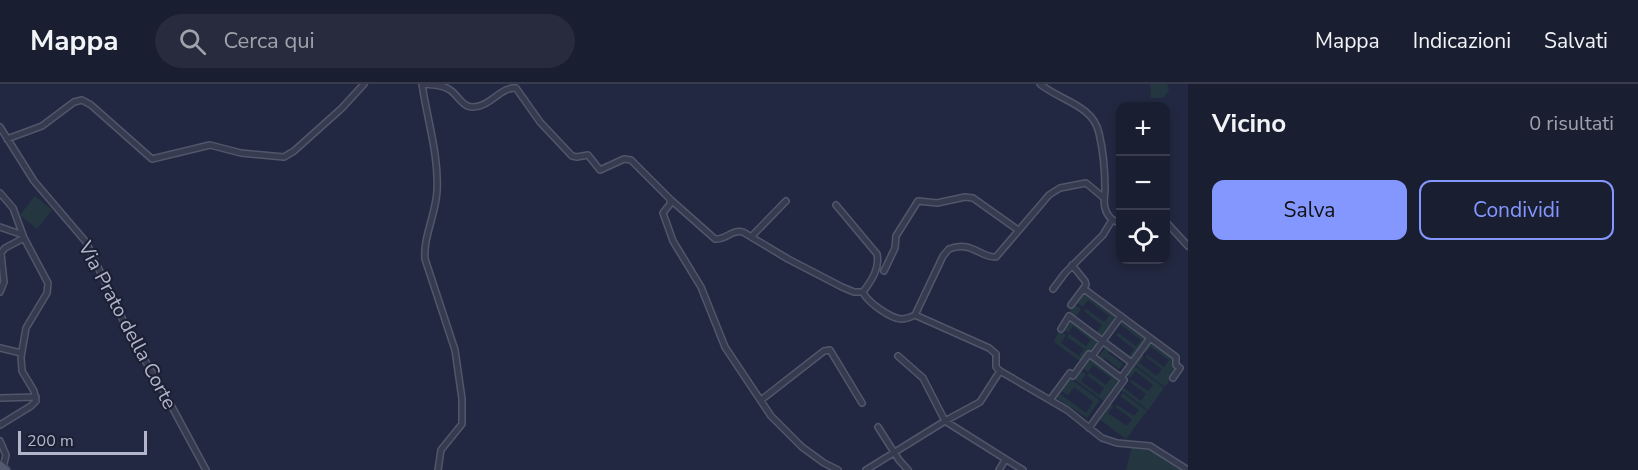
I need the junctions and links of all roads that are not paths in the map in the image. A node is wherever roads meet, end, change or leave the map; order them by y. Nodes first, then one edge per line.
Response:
1 (364, 84) edge
2 (422, 84) edge
3 (1040, 84) edge
4 (1, 130) edge
5 (7, 139) junction
6 (0, 140) edge
7 (0, 193) edge
8 (1104, 198) junction
9 (670, 200) junction
10 (786, 201) dead end
11 (836, 205) dead end
12 (1112, 220) junction
13 (1116, 221) edge
14 (1170, 226) edge
15 (0, 227) edge
16 (1018, 230) junction
17 (23, 236) junction
18 (751, 237) junction
19 (1188, 246) edge
20 (0, 259) edge
21 (1072, 266) junction
22 (884, 271) dead end
23 (1053, 289) dead end
24 (1084, 289) junction
25 (0, 292) edge
26 (863, 292) junction
27 (1071, 305) dead end
28 (915, 315) junction
29 (1121, 316) junction
30 (1061, 329) dead end
31 (1150, 338) junction
32 (1102, 342) junction
33 (0, 348) edge
34 (21, 353) junction
35 (898, 356) dead end
36 (1092, 356) junction
37 (1132, 363) junction
38 (1000, 371) junction
39 (1121, 378) junction
40 (1173, 378) dead end
41 (36, 397) junction
42 (0, 398) edge
43 (761, 400) junction
44 (1050, 400) junction
45 (862, 403) dead end
46 (945, 421) junction
47 (0, 425) edge
48 (878, 427) dead end
49 (1089, 428) junction
50 (0, 441) edge
51 (895, 453) junction
52 (1005, 460) junction
53 (3, 467) edge
54 (206, 470) edge
55 (438, 470) edge
56 (838, 470) edge
57 (866, 470) edge
58 (908, 470) edge
59 (999, 470) edge
60 (1023, 470) edge
61 (1188, 470) edge

1 - 5 street
2 - 9 street
2 - 55 street
3 - 8 street
4 - 5 street, Via Prato della Corte
4 - 6 street
5 - 54 street, Via Prato della Corte
7 - 17 street
8 - 12 street
8 - 16 street
9 - 18 street
9 - 43 street
10 - 18 street
11 - 26 street
12 - 13 street
12 - 21 street
14 - 19 street
15 - 17 street
16 - 22 street
16 - 28 street
17 - 20 street
17 - 34 street
18 - 26 street
20 - 25 street
21 - 23 street
21 - 24 street
24 - 27 street
24 - 29 street
26 - 28 street
28 - 38 street
29 - 31 street
29 - 32 street
30 - 32 street
31 - 37 street
31 - 40 street
32 - 36 street
32 - 37 street
33 - 34 street
34 - 41 street
35 - 46 street
36 - 39 street
36 - 44 street
37 - 39 street
38 - 44 street
38 - 46 street
39 - 49 street
41 - 42 street
41 - 47 street
43 - 45 street
43 - 56 street
44 - 49 street
46 - 51 street
46 - 52 street
48 - 51 street
49 - 61 street
50 - 53 street
51 - 57 street
51 - 58 street
52 - 59 street
52 - 60 street

